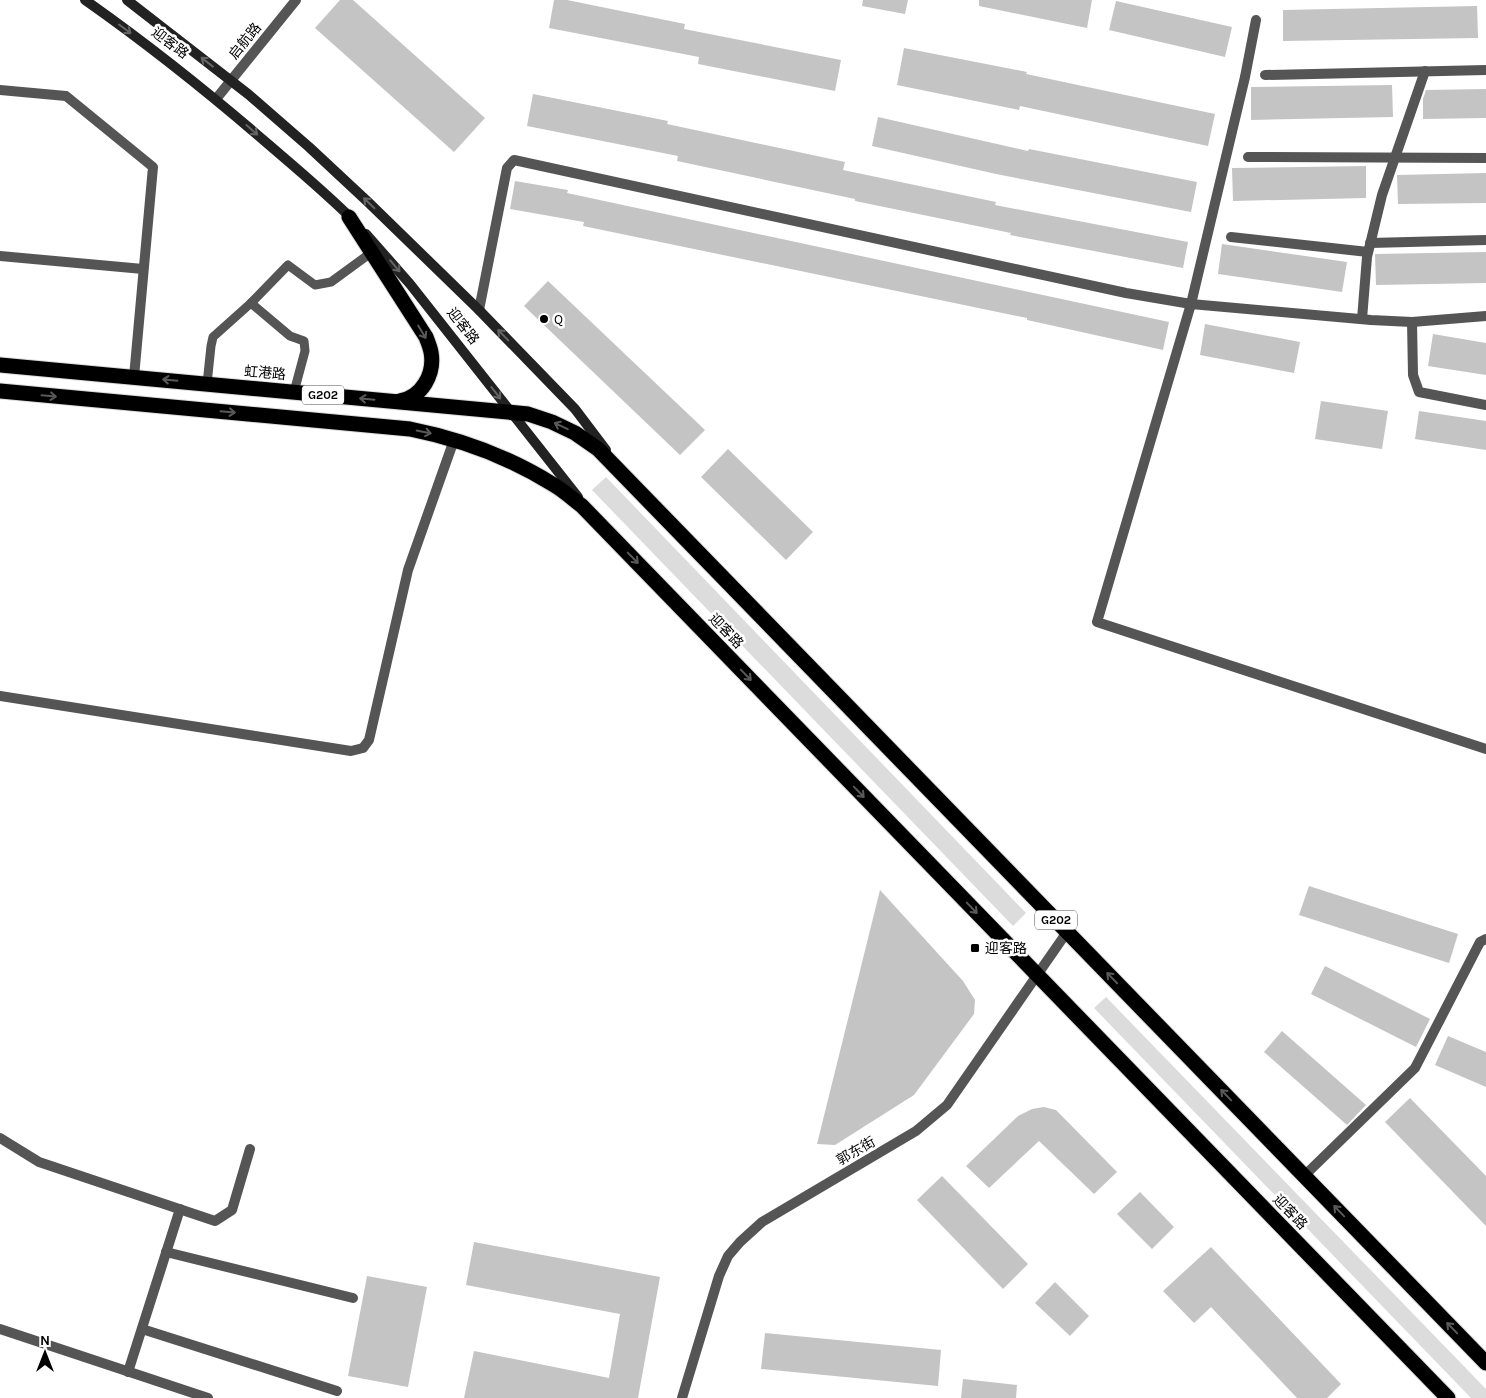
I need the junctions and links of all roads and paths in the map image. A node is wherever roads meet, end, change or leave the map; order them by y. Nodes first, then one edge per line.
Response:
1 (85, 0) edge
2 (127, 0) edge
3 (296, 0) edge
4 (1256, 20) dead end
5 (1486, 70) edge
6 (1424, 71) junction
7 (1265, 75) dead end
8 (231, 80) junction
9 (0, 90) edge
10 (216, 100) junction
11 (1248, 157) dead end
12 (1395, 158) junction
13 (1486, 158) edge
14 (349, 217) junction
15 (1231, 237) dead end
16 (1486, 240) edge
17 (1369, 248) junction
18 (372, 252) junction
19 (0, 256) edge
20 (143, 269) junction
21 (251, 303) junction
22 (1191, 304) junction
23 (479, 310) junction
24 (1486, 316) edge
25 (1362, 320) junction
26 (1412, 322) junction
27 (0, 365) edge
28 (134, 377) junction
29 (207, 384) junction
30 (0, 391) edge
31 (294, 392) junction
32 (395, 401) junction
33 (1486, 405) edge
34 (511, 412) junction
35 (454, 440) junction
36 (626, 478) junction
37 (599, 523) junction
38 (0, 696) edge
39 (1486, 749) edge
40 (1068, 932) junction
41 (1486, 939) edge
42 (1037, 975) junction
43 (0, 1138) edge
44 (250, 1149) dead end
45 (1304, 1176) junction
46 (180, 1209) junction
47 (166, 1252) junction
48 (353, 1298) dead end
49 (0, 1329) edge
50 (142, 1329) junction
51 (1486, 1363) edge
52 (128, 1372) junction
53 (337, 1391) dead end
54 (208, 1398) edge
55 (682, 1398) edge
56 (1448, 1398) edge

1 -> 10 main road, 迎客路
8 -> 2 main road, 迎客路
3 - 8 street, 启航路
4 - 22 street
5 - 6 street
6 - 7 street
6 - 12 street
8 - 10 street, 启航路
23 -> 8 main road, 迎客路
9 - 20 street
10 -> 14 main road, 迎客路
11 - 12 street
12 - 13 street
12 - 17 street
14 - 18 highway
14 -> 34 main road, 迎客路
15 - 17 street
16 - 17 street
17 - 25 street
18 - 21 lane
18 -> 32 highway
19 - 20 street
20 - 28 street
21 - 29 lane
21 - 31 lane
22 - 23 street
22 - 25 street
22 - 39 street
36 -> 23 main road, 迎客路
24 - 26 street
25 - 26 street
26 - 33 street
27 - 28 highway, 虹港路 / G202
29 -> 28 highway, 虹港路 / G202
29 - 31 highway, 虹港路 / G202
30 -> 35 highway, G202
32 -> 31 highway, 虹港路 / G202
32 - 34 highway, 虹港路 / G202
36 -> 34 highway, 虹港路 / G202
34 - 37 main road, 迎客路
35 - 37 highway, G202
35 - 38 street
36 - 40 highway, 迎客路 / G202
37 -> 42 highway, 迎客路 / G202
40 - 42 street, 郭东街
45 -> 40 highway, 迎客路 / G202
41 - 45 street
42 - 55 street, 郭东街
42 - 56 highway, 迎客路 / G202
43 - 46 street
44 - 46 street
51 -> 45 highway, 迎客路 / G202
46 - 47 street
47 - 48 street
47 - 50 street
49 - 52 street
50 - 52 street
50 - 53 street
52 - 54 street

